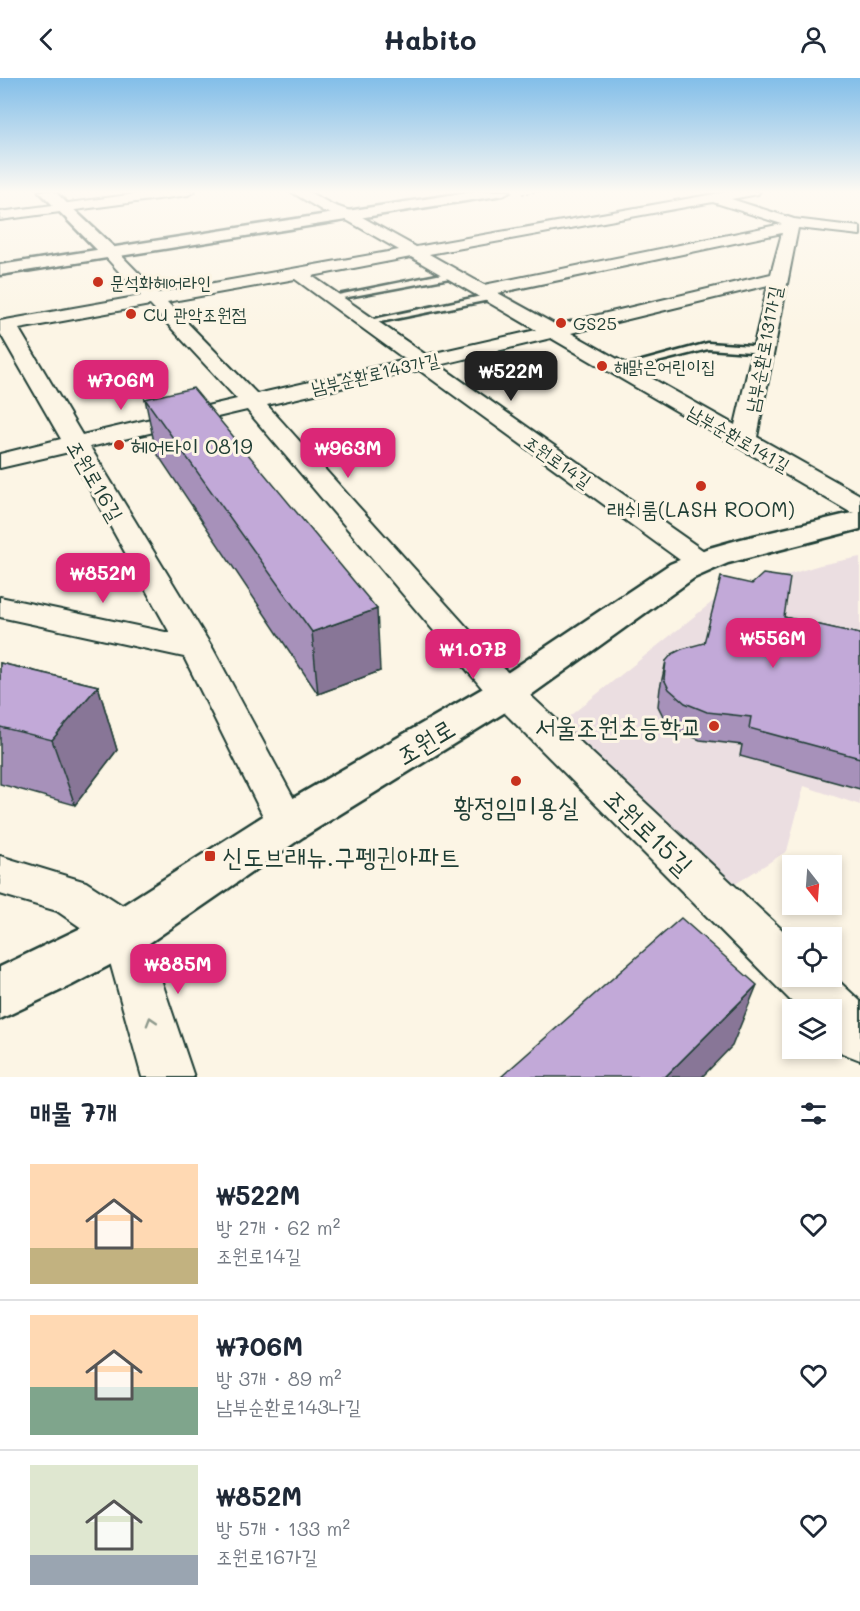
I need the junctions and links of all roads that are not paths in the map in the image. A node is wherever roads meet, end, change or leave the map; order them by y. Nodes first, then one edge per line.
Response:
1 (95, 238) edge
2 (163, 238) edge
3 (181, 238) edge
4 (387, 238) edge
5 (498, 238) edge
6 (735, 238) edge
7 (788, 238) edge
8 (105, 248) junction
9 (414, 253) junction
10 (0, 258) edge
11 (0, 270) edge
12 (299, 274) junction
13 (452, 275) junction
14 (778, 277) junction
15 (486, 294) junction
16 (332, 297) junction
17 (153, 299) junction
18 (365, 322) junction
19 (3, 327) edge
20 (553, 332) junction
21 (765, 350) junction
22 (420, 362) junction
23 (618, 369) junction
24 (252, 402) junction
25 (744, 441) junction
26 (74, 443) junction
27 (0, 460) edge
28 (860, 506) edge
29 (860, 520) edge
30 (701, 562) junction
31 (0, 607) edge
32 (196, 650) junction
33 (506, 693) junction
34 (287, 824) junction
35 (0, 875) edge
36 (124, 932) junction
37 (782, 960) edge
38 (810, 987) edge
39 (0, 993) edge
40 (860, 1035) edge
41 (168, 1077) edge

1 - 8 main road
2 - 8 main road
3 - 8 main road
4 - 9 street, 남부순환로141길
5 - 9 street
6 - 15 street
7 - 14 street, 남부순환로131가길
8 - 10 main road
8 - 11 main road
8 - 17 street, 조원로15길
9 - 12 street
9 - 13 street, 남부순환로141길
12 - 16 street, 조원로14길
12 - 17 street
13 - 15 street, 남부순환로141길
13 - 16 lane
14 - 20 street, 남부순환로143가길
14 - 21 street, 남부순환로131가길
15 - 18 lane
15 - 20 street, 남부순환로141길
16 - 18 street, 조원로14길
17 - 19 street
17 - 24 street, 조원로15길
18 - 22 street, 조원로14길
19 - 26 street, 조원로16길
20 - 22 street, 남부순환로143가길
20 - 23 street, 남부순환로141길
21 - 23 lane
21 - 25 street, 남부순환로131가길
22 - 24 street, 남부순환로143가길
22 - 30 street, 조원로14길
23 - 25 street, 남부순환로141길
24 - 26 street, 남부순환로143가길
24 - 33 street, 조원로15길
25 - 28 street, 남부순환로141길
26 - 27 street, 남부순환로143가길
26 - 32 street, 조원로16길
29 - 30 main road, 조원로
30 - 33 main road, 조원로
31 - 32 street
32 - 34 street, 조원로16길
33 - 34 main road, 조원로
33 - 37 street, 조원로15길
34 - 36 main road, 조원로
35 - 36 street
36 - 39 main road, 조원로
41 -> 36 street
38 - 40 street

